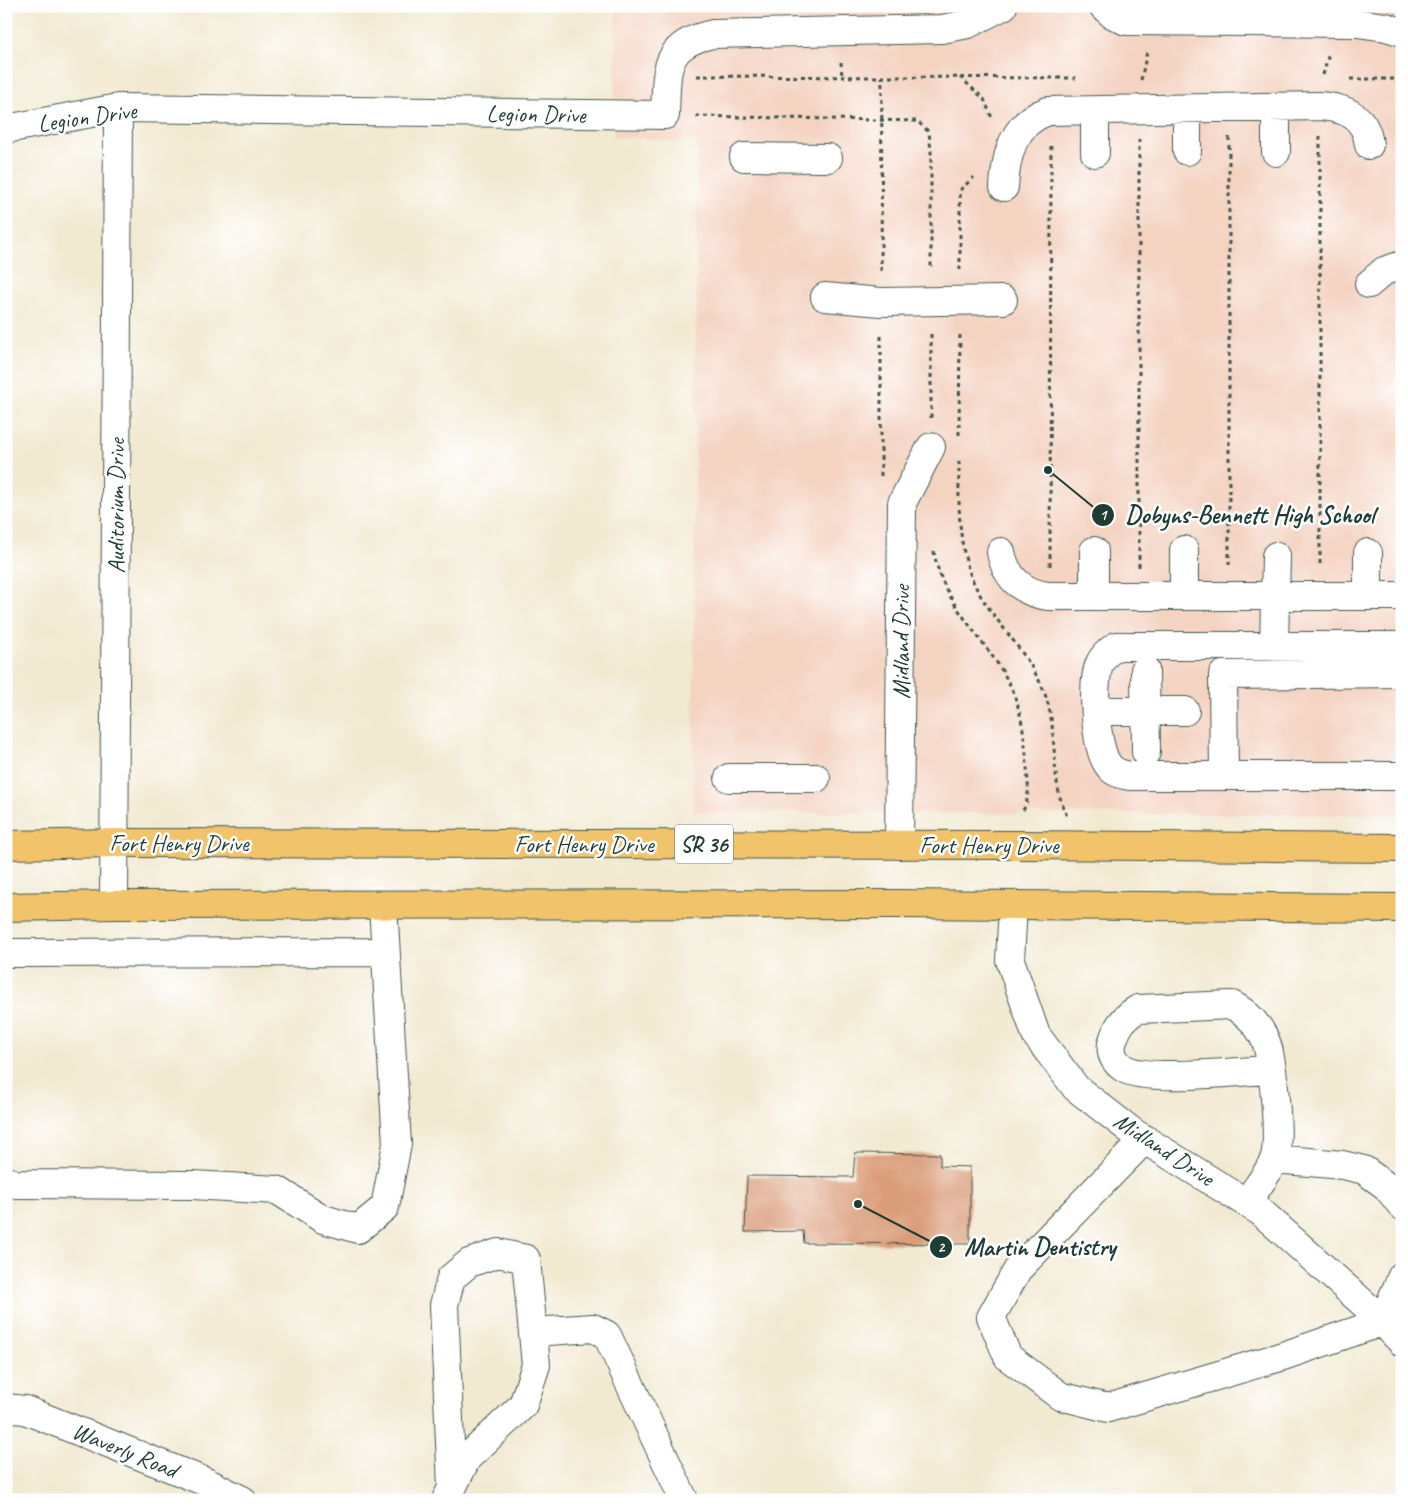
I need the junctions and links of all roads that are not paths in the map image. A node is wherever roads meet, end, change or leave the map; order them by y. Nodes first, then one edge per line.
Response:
1 (1003, 6) edge
2 (1103, 6) edge
3 (1402, 32) edge
4 (1276, 107) junction
5 (118, 108) junction
6 (1187, 109) junction
7 (1095, 111) junction
8 (6, 129) edge
9 (1369, 145) dead end
10 (1187, 151) dead end
11 (1276, 152) dead end
12 (1095, 153) dead end
13 (744, 156) dead end
14 (828, 158) dead end
15 (1004, 187) dead end
16 (1402, 265) edge
17 (1369, 284) dead end
18 (825, 298) dead end
19 (1003, 300) dead end
20 (931, 447) dead end
21 (1184, 550) dead end
22 (1094, 551) dead end
23 (1001, 552) dead end
24 (1368, 553) dead end
25 (1276, 556) dead end
26 (1094, 596) junction
27 (1184, 596) junction
28 (1276, 596) junction
29 (1368, 596) junction
30 (1402, 596) edge
31 (1274, 646) junction
32 (1402, 646) edge
33 (1145, 670) dead end
34 (1402, 673) edge
35 (1097, 711) junction
36 (1145, 711) junction
37 (1185, 711) dead end
38 (1146, 752) dead end
39 (1224, 776) junction
40 (1402, 776) edge
41 (730, 778) dead end
42 (816, 778) dead end
43 (114, 843) junction
44 (6, 845) edge
45 (900, 845) junction
46 (1402, 848) edge
47 (114, 905) junction
48 (382, 905) junction
49 (1013, 906) junction
50 (6, 907) edge
51 (1402, 908) edge
52 (385, 952) junction
53 (6, 953) edge
54 (1270, 1070) junction
55 (1145, 1139) junction
56 (1274, 1159) junction
57 (6, 1181) edge
58 (1247, 1203) junction
59 (1402, 1206) edge
60 (1401, 1280) edge
61 (1382, 1322) junction
62 (533, 1332) junction
63 (1402, 1342) edge
64 (6, 1408) edge
65 (449, 1494) edge
66 (242, 1500) edge
67 (684, 1500) edge

1 - 5 street, Legion Drive
2 - 3 street
4 - 6 street
4 - 9 street
4 - 11 street
5 - 8 street, Legion Drive
5 - 43 street, Auditorium Drive
6 - 7 street
6 - 10 street
7 - 12 street
7 - 15 street
13 - 14 street
16 - 17 street
18 - 19 street
20 - 45 street, Midland Drive
21 - 27 street
22 - 26 street
23 - 26 street
24 - 29 street
25 - 28 street
26 - 27 street
27 - 28 street
28 - 29 street
28 - 31 street
29 - 30 street
31 - 32 street
31 - 35 street
33 - 36 street
34 - 39 street
35 - 36 street
35 - 39 street
36 - 37 street
36 - 38 street
39 - 40 street
41 - 42 street
43 - 44 main road, Fort Henry Drive / SR 36
43 - 45 main road, Fort Henry Drive / SR 36
43 - 47 street, Auditorium Drive
45 - 46 main road, Fort Henry Drive / SR 36
47 - 48 main road
47 - 50 main road
48 - 49 main road
48 - 52 street
49 - 51 main road
49 - 55 street, Midland Drive
52 - 53 street
52 - 57 street
54 - 54 street
54 - 56 street
55 - 58 street, Midland Drive
55 - 61 street
56 - 58 street
56 - 59 street
58 - 61 street, Midland Drive
60 - 61 street
61 - 63 street, Midland Drive
62 - 65 street
62 - 65 street
62 - 67 street
64 - 66 street, Waverly Road

